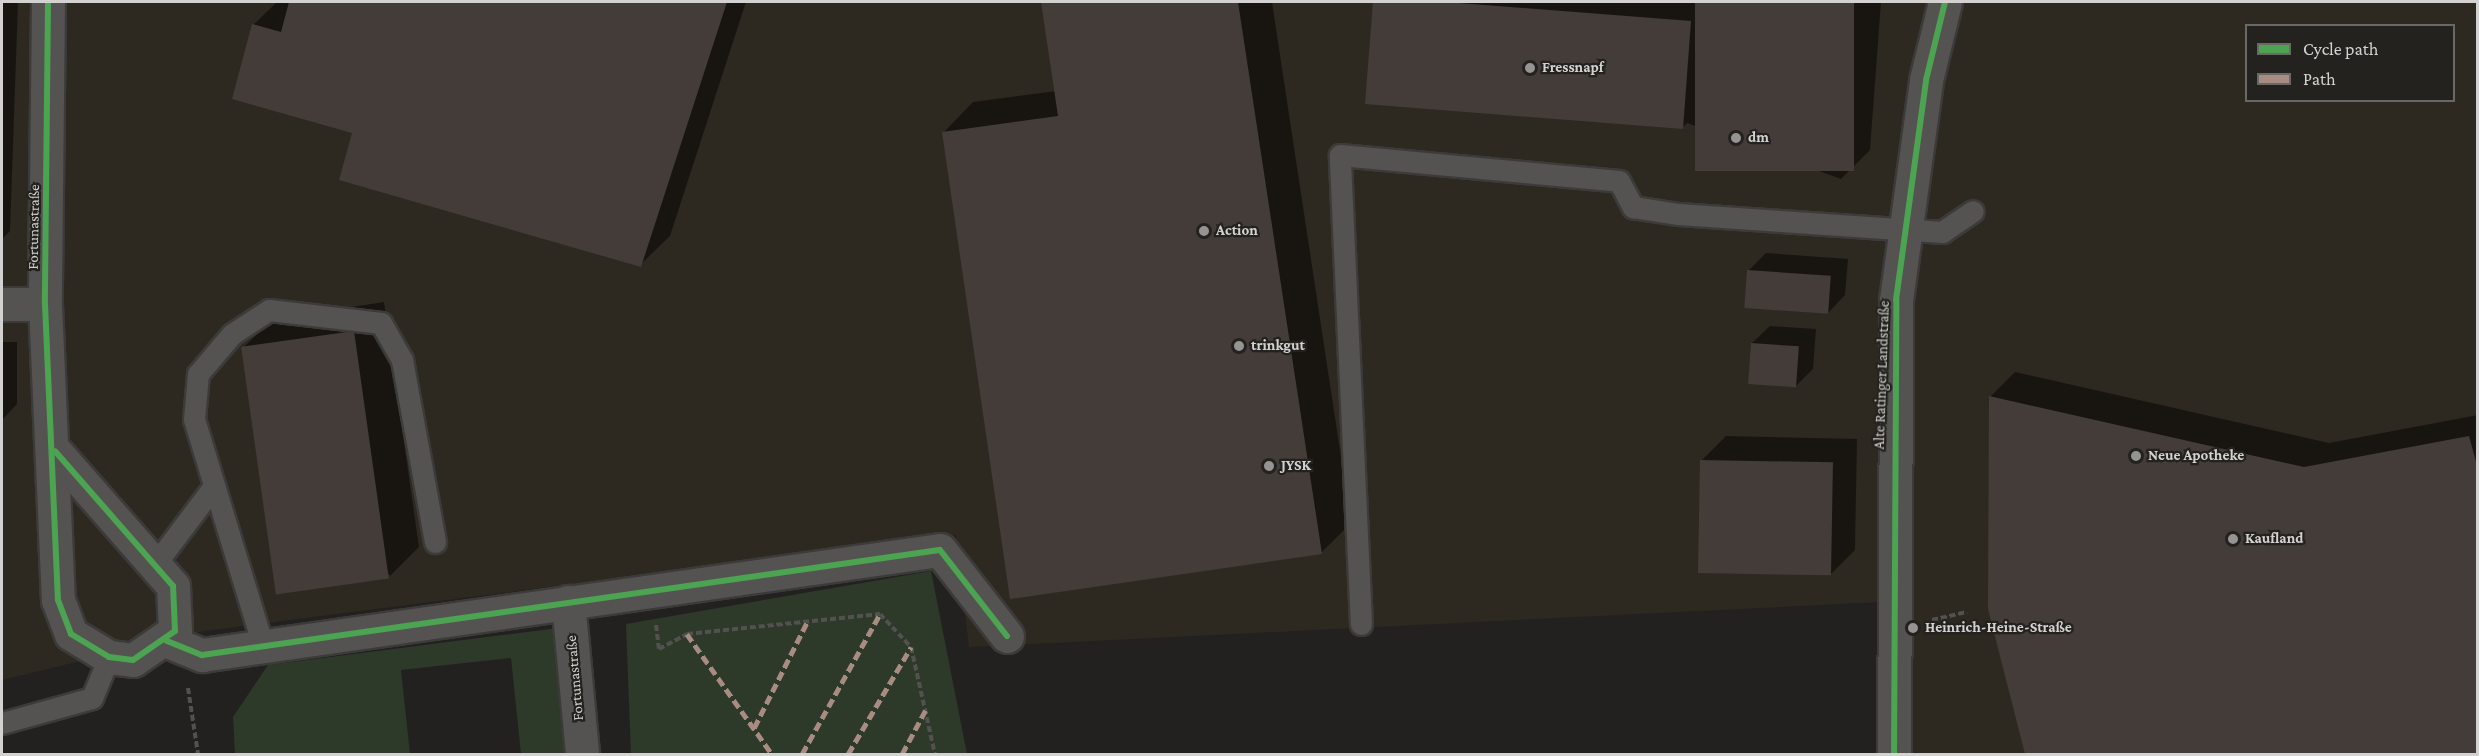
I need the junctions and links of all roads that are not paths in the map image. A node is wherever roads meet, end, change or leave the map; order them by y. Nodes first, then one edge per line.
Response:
1 (48, 2) edge
2 (1945, 2) edge
3 (1973, 211) dead end
4 (1904, 232) junction
5 (2, 304) edge
6 (45, 304) junction
7 (55, 452) junction
8 (214, 486) junction
9 (435, 542) dead end
10 (156, 563) junction
11 (568, 602) junction
12 (1361, 624) dead end
13 (1007, 636) dead end
14 (167, 641) junction
15 (263, 646) junction
16 (109, 657) junction
17 (2, 723) edge
18 (582, 754) edge
19 (1894, 754) edge

1 - 6 street, Fortunastraße
2 - 4 street, Alte Ratinger Landstraße
3 - 4 lane
4 - 12 lane
4 - 19 street, Alte Ratinger Landstraße
5 - 6 street
6 - 7 street, Fortunastraße
7 - 10 street
7 - 16 street, Fortunastraße
8 - 9 lane
8 - 10 lane
8 - 15 lane
10 - 14 street
11 - 13 street
11 - 15 street
11 - 18 street, Fortunastraße
14 - 15 street
14 - 16 street
16 - 17 lane

